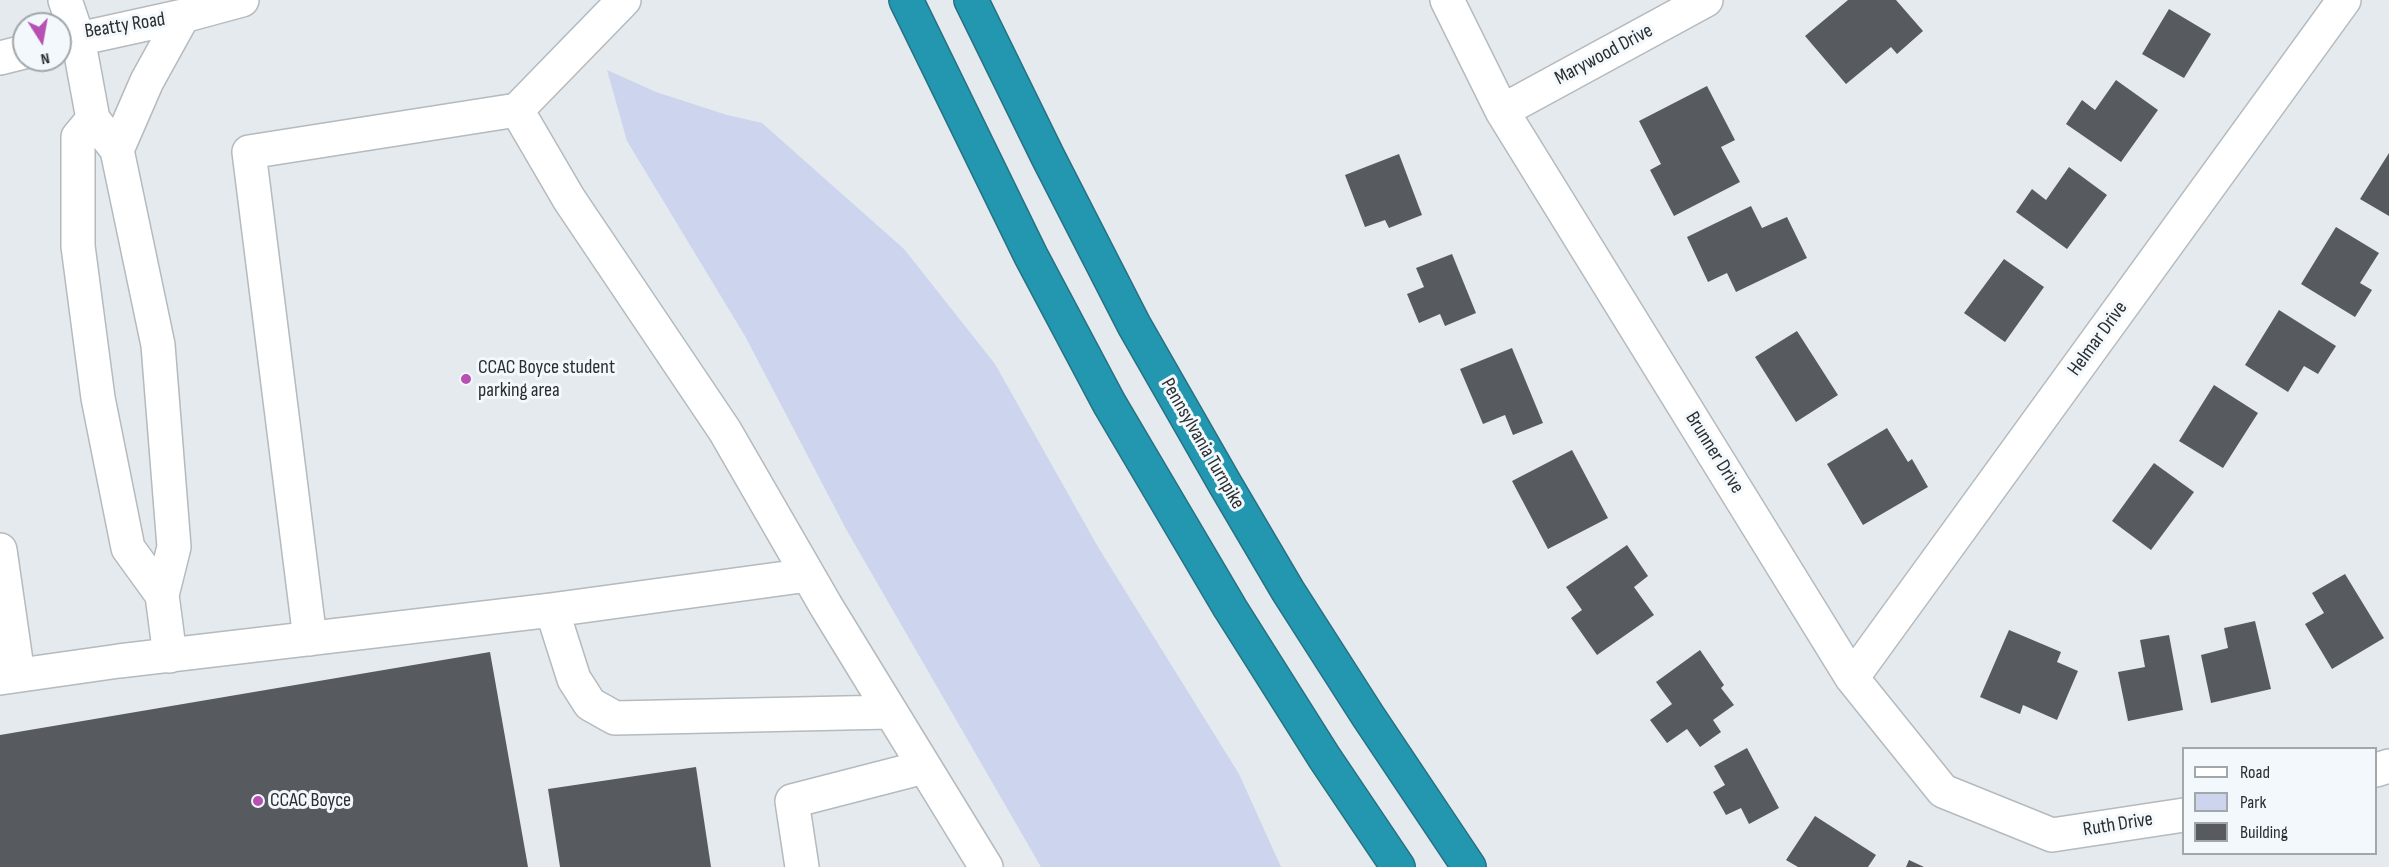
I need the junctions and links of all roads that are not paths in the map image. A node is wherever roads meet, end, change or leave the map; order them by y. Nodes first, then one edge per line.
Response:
1 (242, 0) edge
2 (624, 0) edge
3 (906, 0) edge
4 (971, 0) edge
5 (1447, 0) edge
6 (1706, 0) edge
7 (2344, 0) edge
8 (183, 16) junction
9 (72, 39) edge
10 (72, 50) edge
11 (517, 110) junction
12 (1502, 111) junction
13 (93, 119) junction
14 (117, 150) junction
15 (0, 550) edge
16 (808, 575) junction
17 (162, 595) junction
18 (552, 610) junction
19 (310, 639) junction
20 (170, 656) junction
21 (9, 677) edge
22 (1852, 678) junction
23 (890, 712) junction
24 (924, 767) junction
25 (2182, 815) edge
26 (2052, 835) joint
27 (802, 867) edge
28 (983, 867) edge
29 (1398, 867) edge
30 (1469, 867) edge

1 - 8 street, Beatty Road
2 - 11 street
3 - 29 highway
4 - 30 highway, Pennsylvania Turnpike
5 - 12 street, Brunner Drive
6 - 12 street, Marywood Drive
7 - 22 street, Helmar Drive
8 - 9 street, Beatty Road
8 - 14 street
10 - 13 street
11 - 16 street
11 - 19 street
12 - 22 street, Brunner Drive
13 - 14 street
13 - 17 street
14 - 17 street
15 - 21 street
16 - 18 street
16 - 23 street
17 - 20 street
18 - 19 street
18 - 23 street
19 - 20 street
20 - 21 street
22 - 26 street, Brunner Drive
23 - 24 street
24 - 27 street
24 - 28 street
25 - 26 street, Ruth Drive

